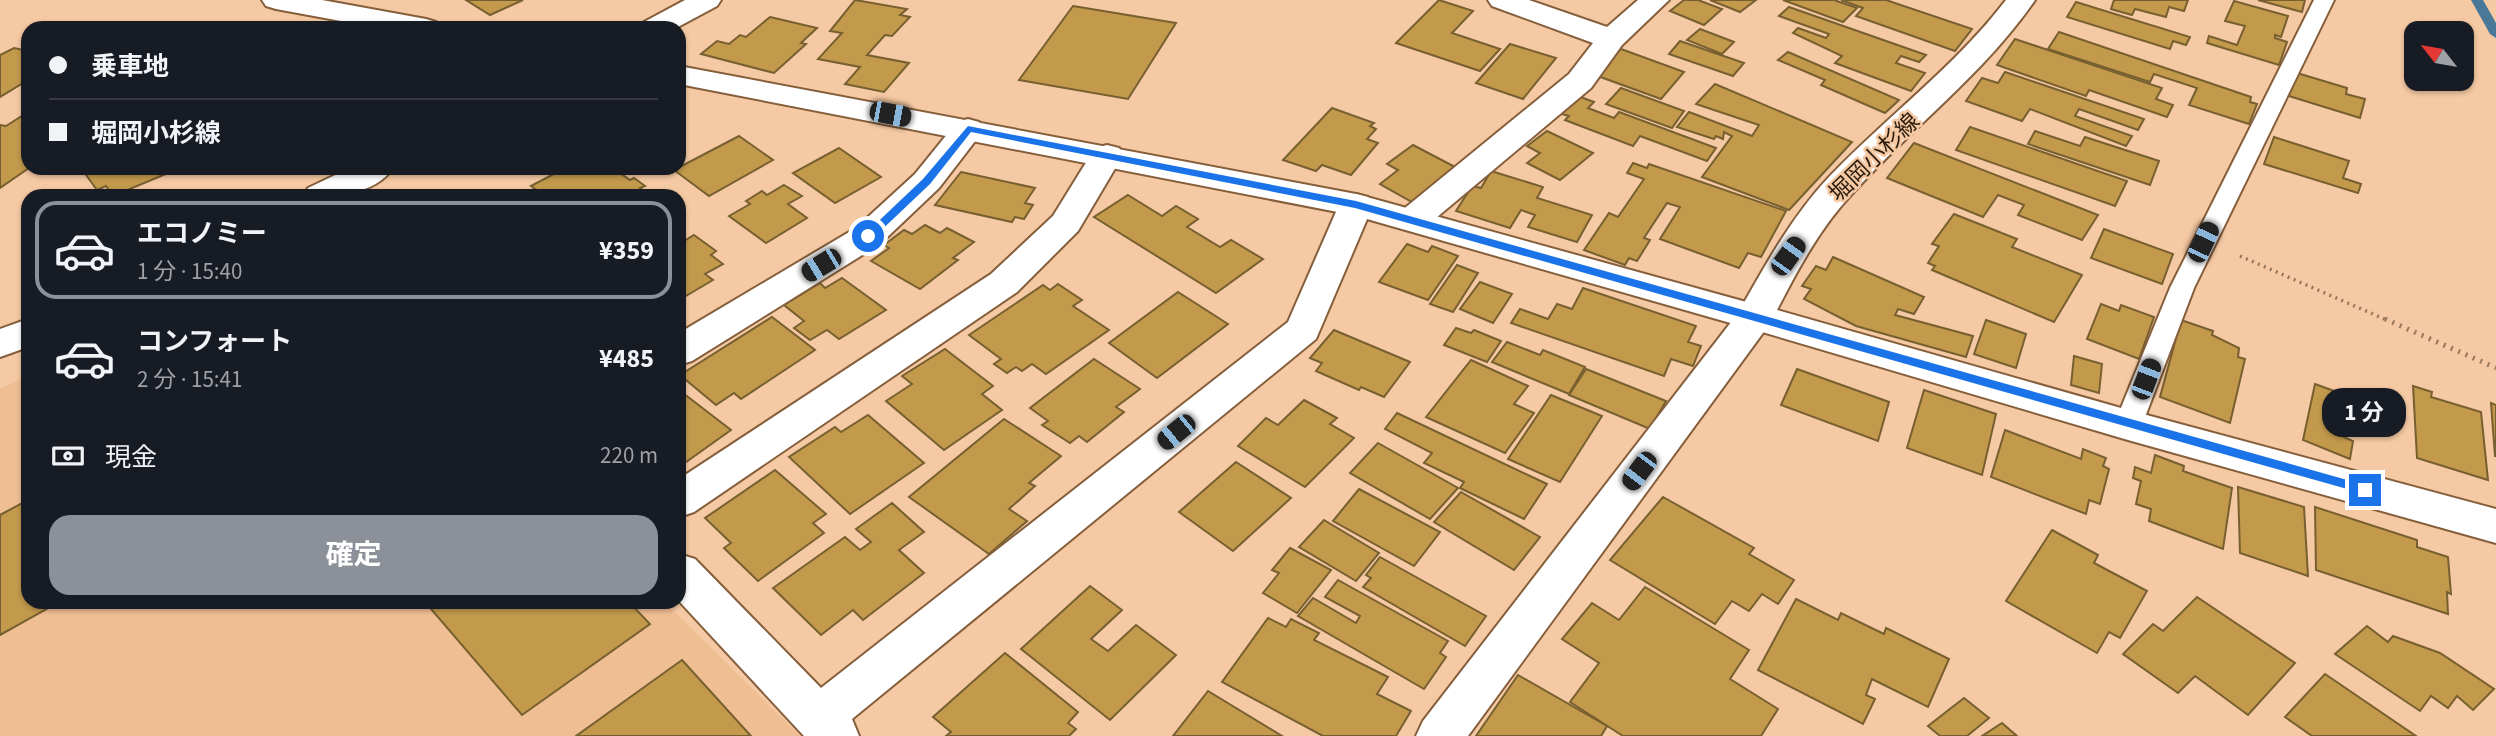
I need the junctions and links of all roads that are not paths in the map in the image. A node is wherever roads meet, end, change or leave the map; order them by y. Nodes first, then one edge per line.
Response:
1 (276, 0) edge
2 (707, 0) edge
3 (1502, 0) edge
4 (1655, 0) edge
5 (2021, 0) edge
6 (2324, 1) edge
7 (388, 21) edge
8 (667, 21) edge
9 (1611, 39) junction
10 (686, 76) edge
11 (968, 129) junction
12 (1107, 155) junction
13 (362, 175) edge
14 (334, 189) edge
15 (1356, 205) junction
16 (1412, 220) junction
17 (1755, 317) junction
18 (21, 335) edge
19 (0, 344) edge
20 (686, 347) edge
21 (2129, 425) junction
22 (686, 495) edge
23 (2496, 526) edge
24 (686, 579) edge
25 (827, 727) edge
26 (1440, 736) edge

1 - 7 street
2 - 8 street
3 - 9 street
4 - 9 street
5 - 17 street, 堀岡小杉線
6 - 21 lane
9 - 16 street
10 - 11 street
11 - 12 street
11 - 20 street
12 - 15 street
12 - 22 street
13 - 14 street
15 - 16 street
15 - 25 street
16 - 17 street
17 - 21 street
17 - 26 street, 堀岡小杉線
18 - 19 street
21 - 23 street
24 - 25 street

